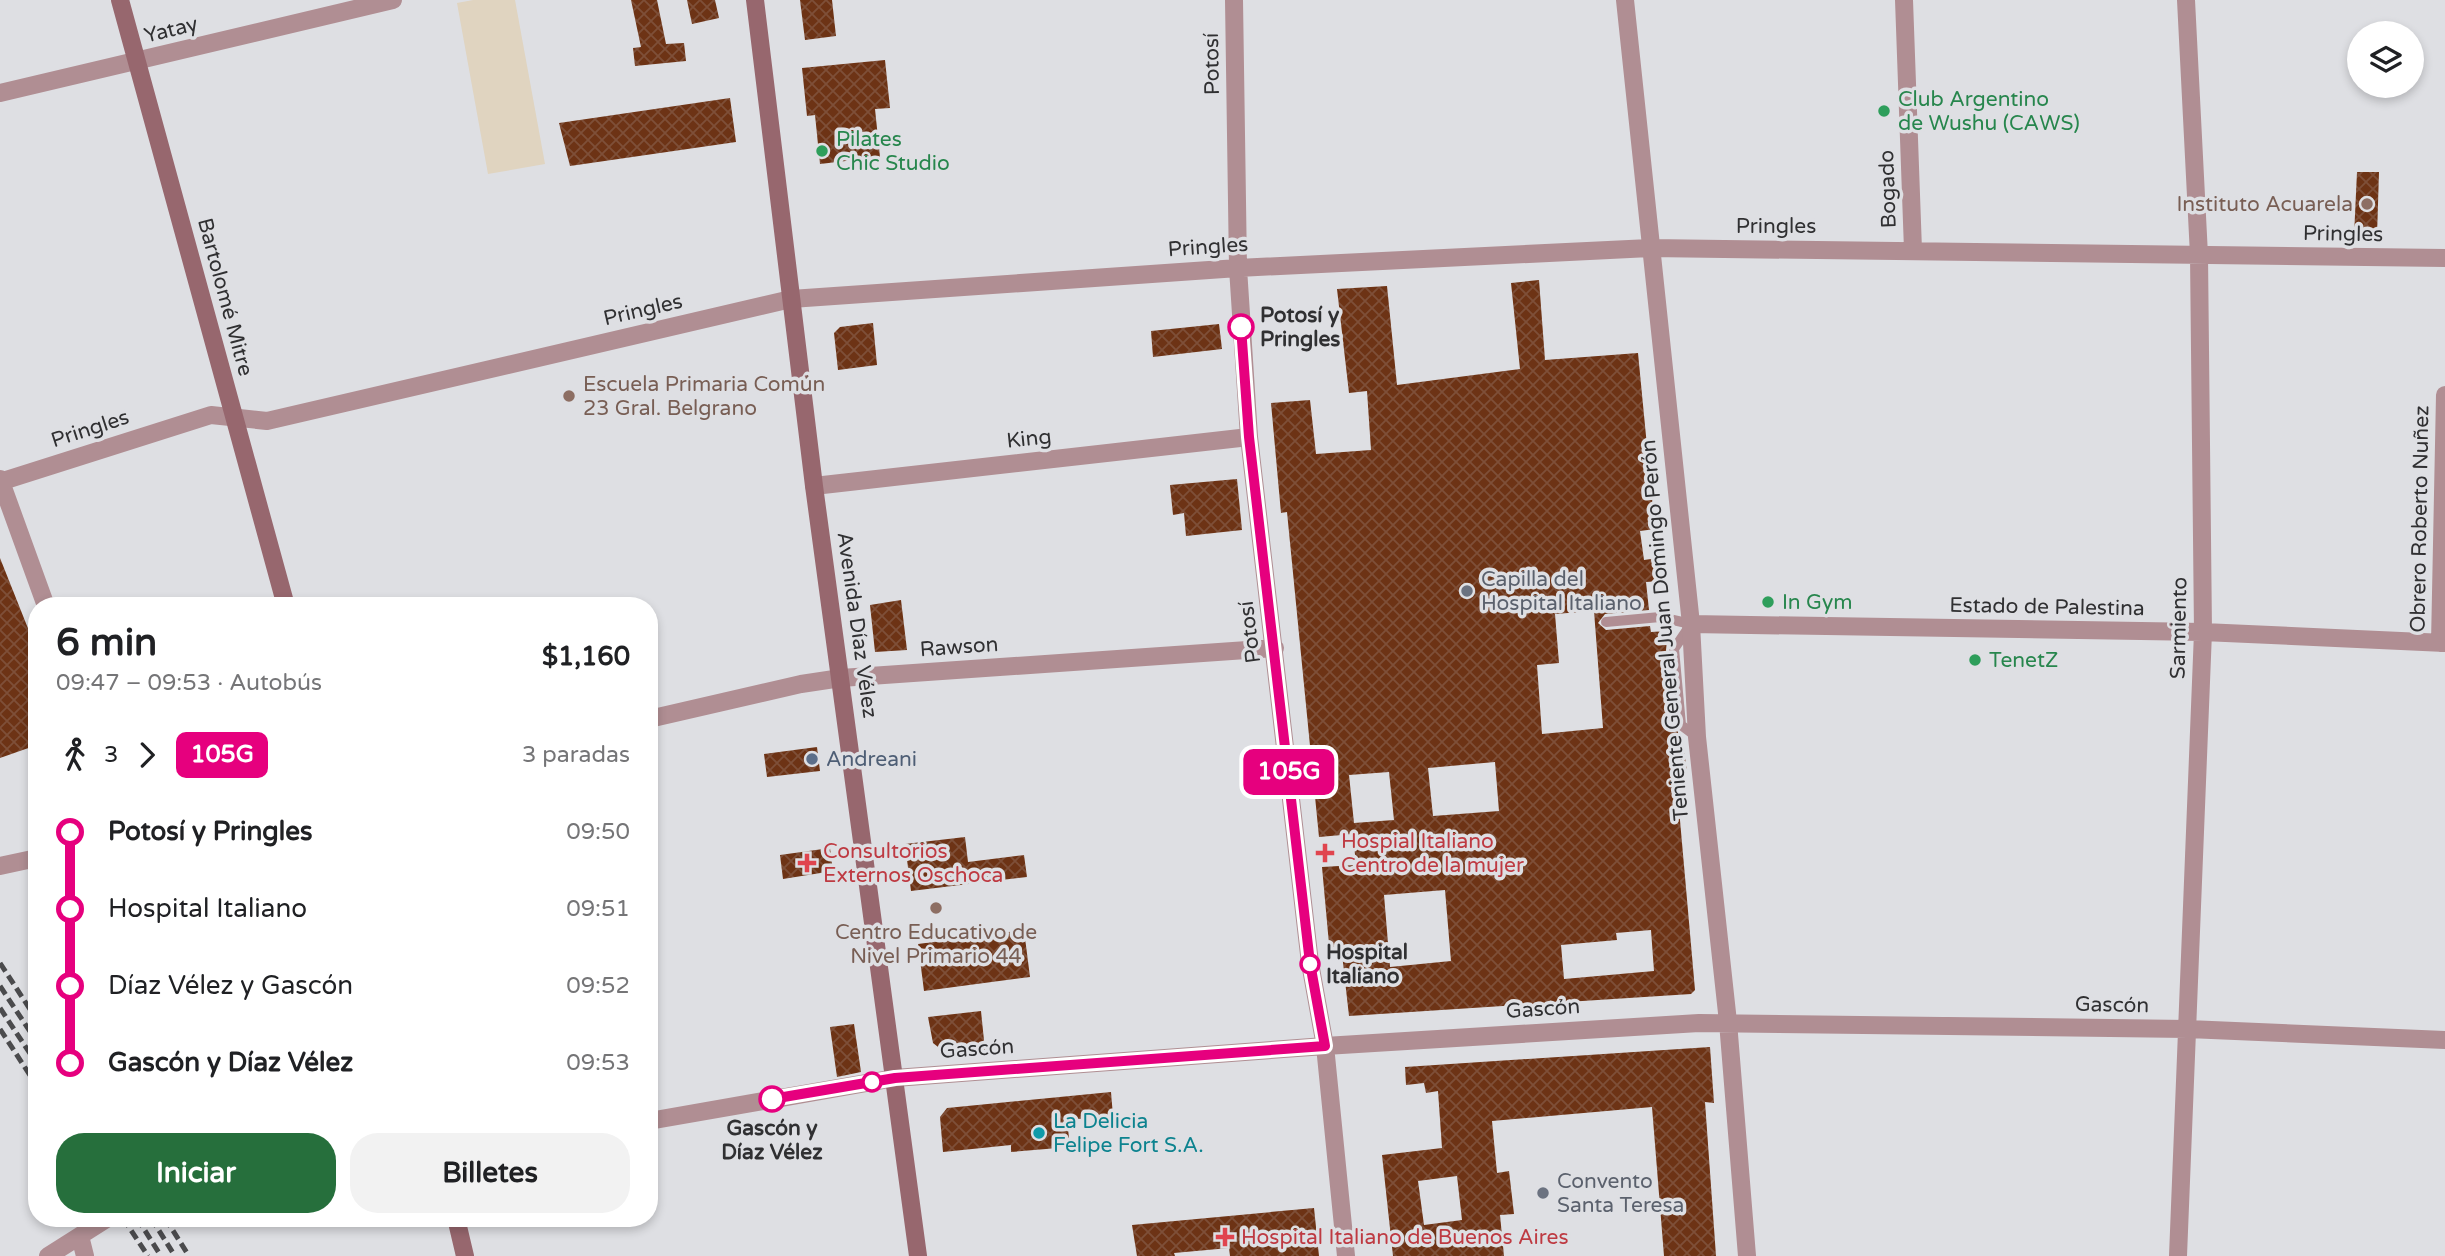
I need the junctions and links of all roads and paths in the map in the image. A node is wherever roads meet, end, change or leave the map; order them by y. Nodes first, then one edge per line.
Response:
1 (120, 0) edge
2 (393, 0) edge
3 (755, 0) edge
4 (1234, 0) edge
5 (1625, 0) edge
6 (1904, 0) edge
7 (2186, 0) edge
8 (137, 62) junction
9 (0, 93) edge
10 (1650, 248) junction
11 (1913, 250) junction
12 (2199, 255) junction
13 (2445, 258) edge
14 (1238, 268) junction
15 (791, 299) junction
16 (2445, 395) edge
17 (234, 417) junction
18 (1249, 437) junction
19 (0, 481) edge
20 (814, 486) junction
21 (43, 597) edge
22 (284, 597) edge
23 (1606, 622) dead end
24 (1691, 624) junction
25 (2203, 632) junction
26 (2443, 643) edge
27 (1275, 648) junction
28 (841, 678) junction
29 (658, 717) edge
30 (28, 860) edge
31 (0, 866) edge
32 (1728, 1022) junction
33 (2188, 1028) junction
34 (2445, 1040) edge
35 (1325, 1046) junction
36 (895, 1078) junction
37 (658, 1119) edge
38 (94, 1227) edge
39 (458, 1227) edge
40 (80, 1236) junction
41 (48, 1256) edge
42 (85, 1256) edge
43 (465, 1256) edge
44 (918, 1256) edge
45 (1346, 1256) edge
46 (1747, 1256) edge
47 (2178, 1256) edge

1 - 8 main road, Bartolomé Mitre
2 - 8 street, Yatay
3 - 15 main road, Avenida Díaz Vélez
4 - 14 street, Potosí
5 - 10 street, Teniente General Juan Domingo Perón
6 - 11 street, Bogado
7 - 12 street, Sarmiento
8 - 9 street, Yatay
8 - 17 main road, Bartolomé Mitre
10 - 11 street, Pringles
10 - 14 street, Pringles
10 - 24 street, Teniente General Juan Domingo Perón
11 - 12 street, Pringles
12 - 13 street, Pringles
12 - 25 street, Sarmiento
14 - 15 street, Pringles
14 - 18 street, Potosí
15 - 17 street, Pringles
15 - 20 main road, Avenida Díaz Vélez
16 - 26 street, Obrero Roberto Nuñez
17 - 19 street, Pringles
17 - 22 main road, Bartolomé Mitre
18 - 20 street, King
18 - 27 street, Potosí
19 - 21 street
20 - 28 main road, Avenida Díaz Vélez
23 - 24 lane
24 - 25 street, Estado de Palestina
24 - 32 street, Teniente General Juan Domingo Perón
25 - 26 street, Estado de Palestina
25 - 33 street, Sarmiento
27 - 28 street, Rawson
27 - 35 street, Potosí
28 - 29 street, Rawson
28 - 36 main road, Avenida Díaz Vélez
30 - 31 street
32 - 33 street, Gascón
32 - 35 street, Gascón
32 - 46 street, Teniente General Juan Domingo Perón
33 - 34 street, Gascón
33 - 47 street, Sarmiento
35 - 36 street, Gascón
35 - 45 street, Potosí
36 - 37 street, Gascón
36 - 44 main road, Avenida Díaz Vélez
38 - 40 street
39 - 43 main road
40 - 41 street
40 - 42 street

